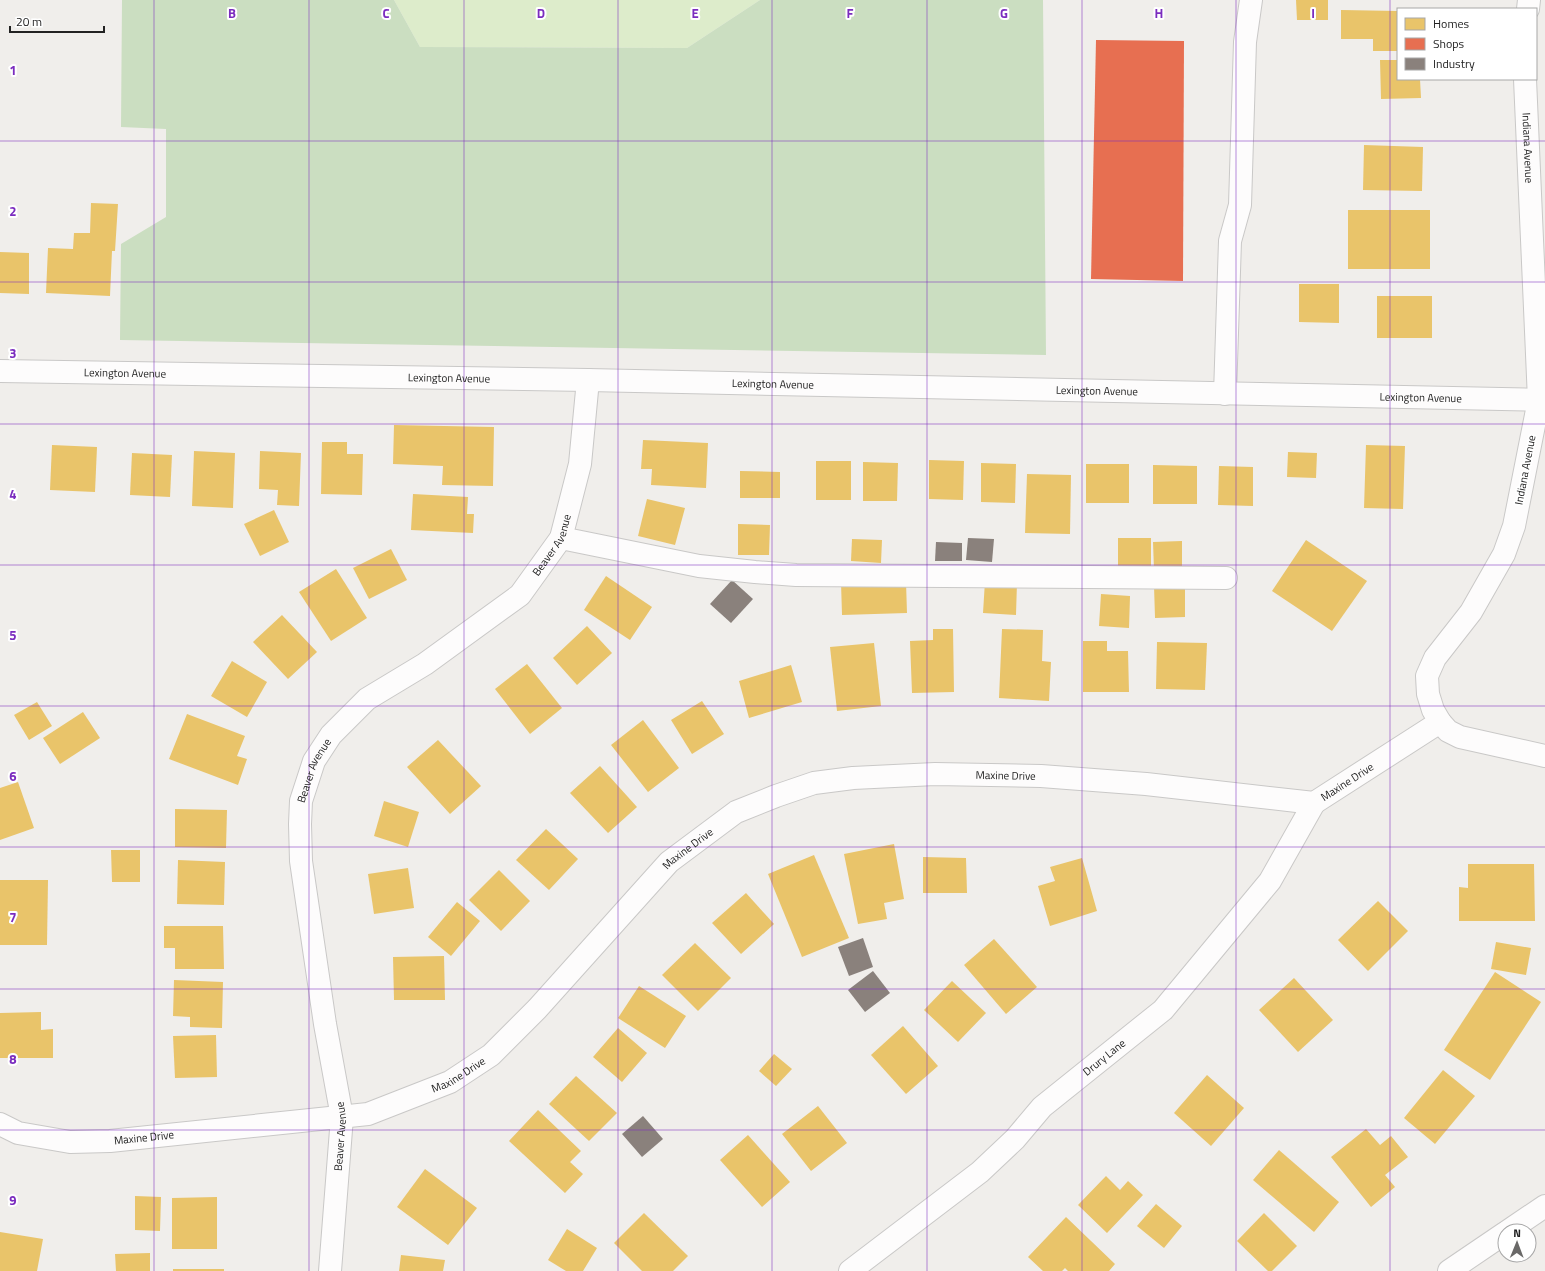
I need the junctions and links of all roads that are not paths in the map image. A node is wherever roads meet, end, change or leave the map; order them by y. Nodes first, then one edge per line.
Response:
1 (1251, 0) edge
2 (1525, 80) edge
3 (0, 370) edge
4 (588, 380) junction
5 (1225, 394) junction
6 (1542, 400) edge
7 (561, 538) junction
8 (1226, 578) dead end
9 (1440, 722) junction
10 (1545, 756) edge
11 (1314, 803) junction
12 (342, 1117) junction
13 (0, 1124) edge
14 (1545, 1206) edge
15 (1520, 1223) edge
16 (1497, 1238) edge
17 (330, 1271) edge
18 (850, 1271) edge
19 (1449, 1271) edge

1 - 5 street
2 - 6 street, Indiana Avenue
3 - 4 street, Lexington Avenue
4 - 5 street, Lexington Avenue
4 - 7 street, Beaver Avenue
5 - 6 street, Lexington Avenue
6 - 9 street, Indiana Avenue
7 - 8 street
7 - 12 street, Beaver Avenue
9 - 10 street, Indiana Avenue
9 - 11 street, Maxine Drive
11 - 12 street, Maxine Drive
11 - 18 street, Drury Lane
12 - 13 street, Maxine Drive
12 - 17 street, Beaver Avenue
14 - 15 street
16 - 19 street

